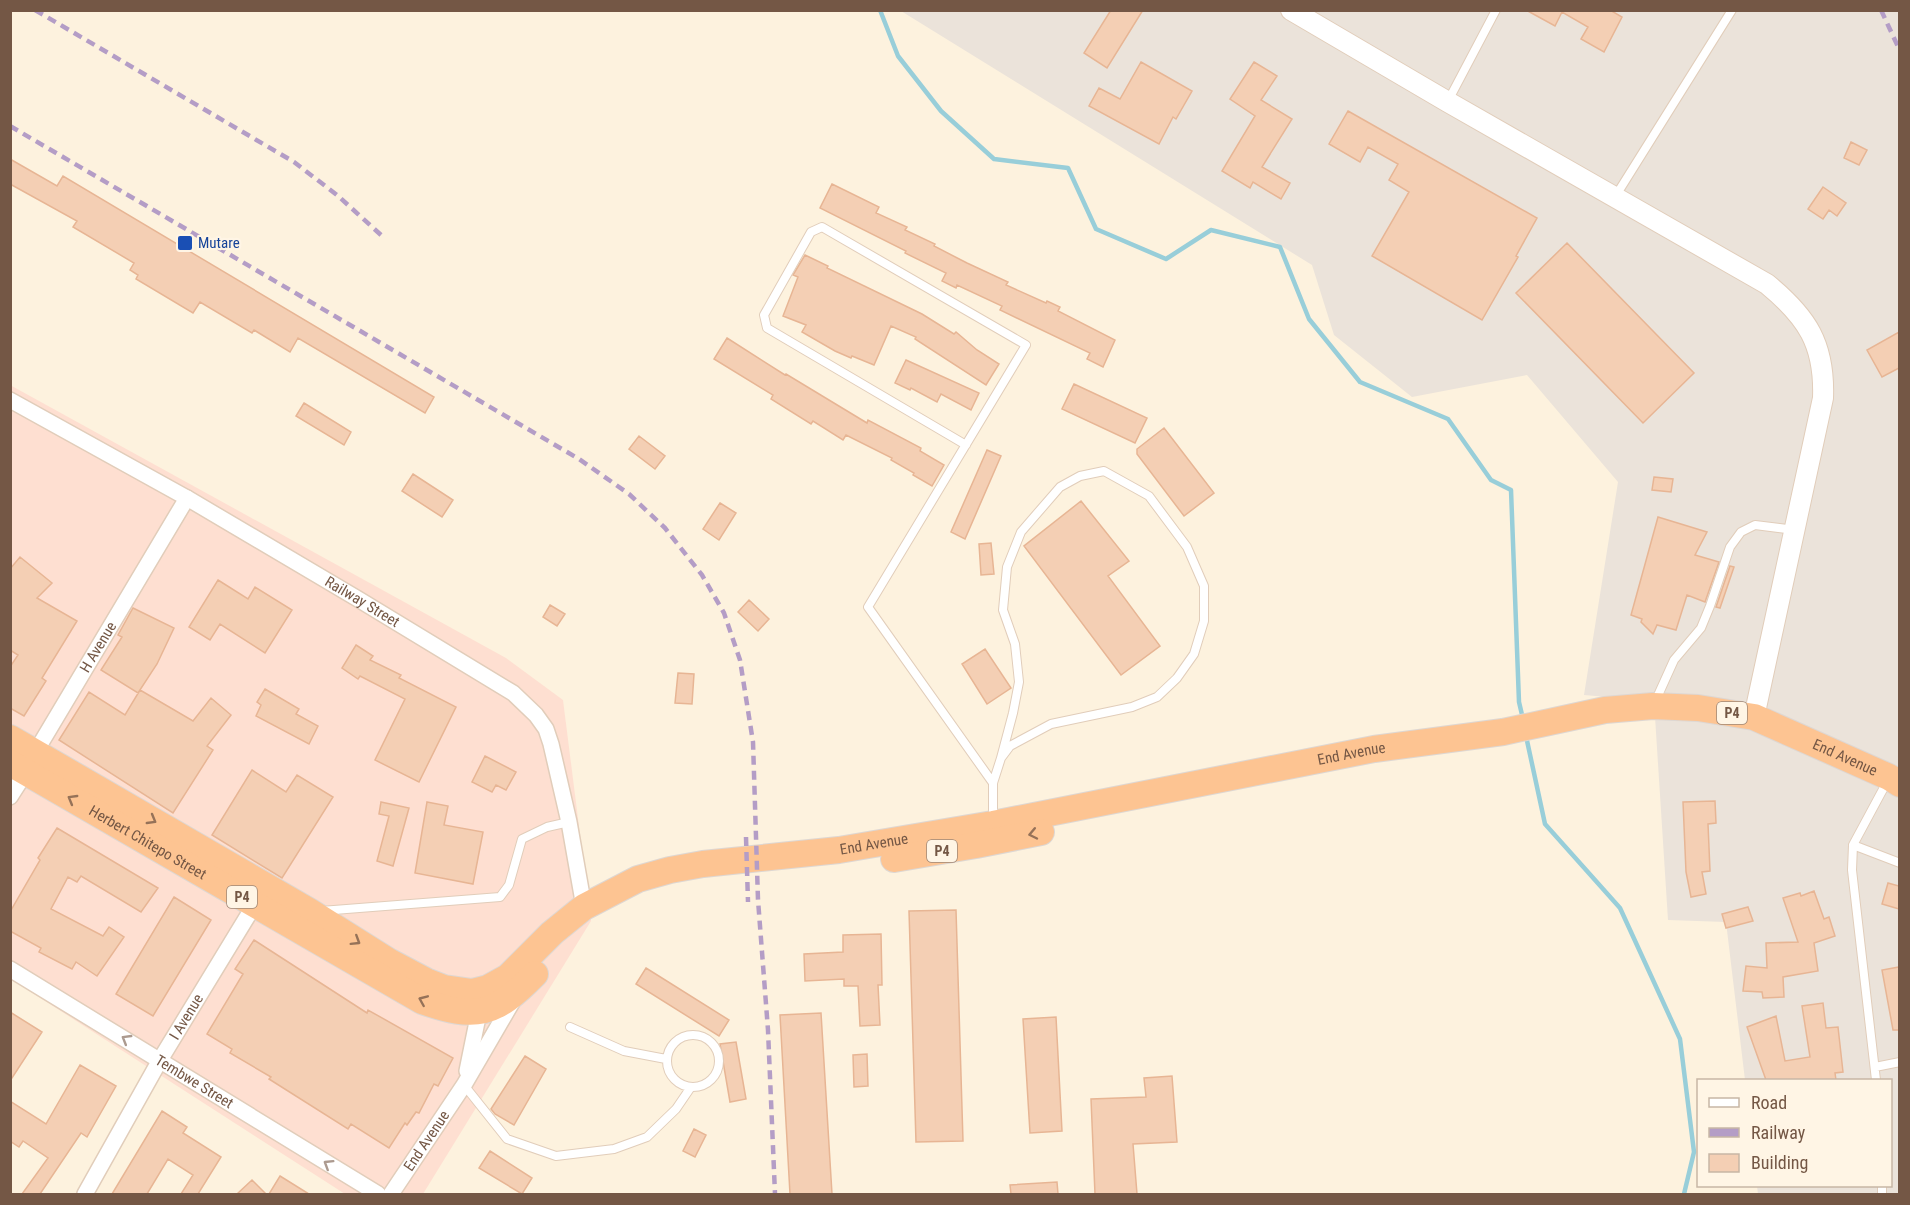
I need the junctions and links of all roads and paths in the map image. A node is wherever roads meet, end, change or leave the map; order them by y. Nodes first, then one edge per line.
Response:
1 (1292, 10) edge
2 (1496, 10) edge
3 (1732, 10) edge
4 (1448, 102) junction
5 (1615, 198) junction
6 (10, 400) edge
7 (966, 445) junction
8 (187, 498) junction
9 (1795, 530) junction
10 (1653, 706) junction
11 (1754, 717) junction
12 (10, 738) edge
13 (1438, 742) junction
14 (1001, 758) junction
15 (24, 763) edge
16 (1894, 781) edge
17 (993, 783) junction
18 (10, 797) edge
19 (569, 822) junction
20 (993, 824) junction
21 (1853, 845) junction
22 (1899, 863) edge
23 (255, 904) junction
24 (584, 907) junction
25 (309, 911) junction
26 (10, 969) edge
27 (519, 990) junction
28 (476, 1002) junction
29 (570, 1028) dead end
30 (666, 1059) junction
31 (160, 1060) junction
32 (1899, 1062) edge
33 (1875, 1067) junction
34 (1876, 1079) edge
35 (464, 1085) junction
36 (691, 1087) junction
37 (86, 1194) edge
38 (378, 1194) edge
39 (391, 1194) edge

1 - 4 street
2 - 4 lane
3 - 5 lane
4 - 5 street
5 - 9 street
6 - 8 street, Railway Street
7 - 7 lane
7 - 17 lane
8 - 15 street, H Avenue
8 - 19 street, Railway Street
9 - 10 lane
9 - 11 street
10 - 11 highway, End Avenue / P4
10 - 13 highway, End Avenue / P4
11 - 16 highway, End Avenue / P4
12 - 15 highway, Herbert Chitepo Street / P4
13 - 20 highway, End Avenue / P4
13 -> 27 highway, End Avenue / P4
14 - 14 lane
14 - 17 lane
15 - 18 street, H Avenue
23 -> 15 highway, Herbert Chitepo Street / P4
15 -> 25 highway, Herbert Chitepo Street / P4
16 - 21 lane
17 - 20 lane
19 - 24 street, Railway Street
19 - 25 lane
20 - 24 highway, End Avenue / P4
21 - 22 lane
21 - 33 lane
28 -> 23 highway, Herbert Chitepo Street / P4
23 - 31 street, I Avenue
24 - 28 highway, End Avenue / P4
25 -> 28 highway, Herbert Chitepo Street / P4
31 -> 26 street, Tembwe Street
27 - 28 highway, End Avenue / P4
27 - 35 street, End Avenue
28 - 35 street, End Avenue
29 - 30 lane
30 - 36 lane
30 - 36 lane
31 - 37 street, I Avenue
38 -> 31 street, Tembwe Street
32 - 33 lane
33 - 34 lane
35 - 36 lane
35 - 39 street, End Avenue

